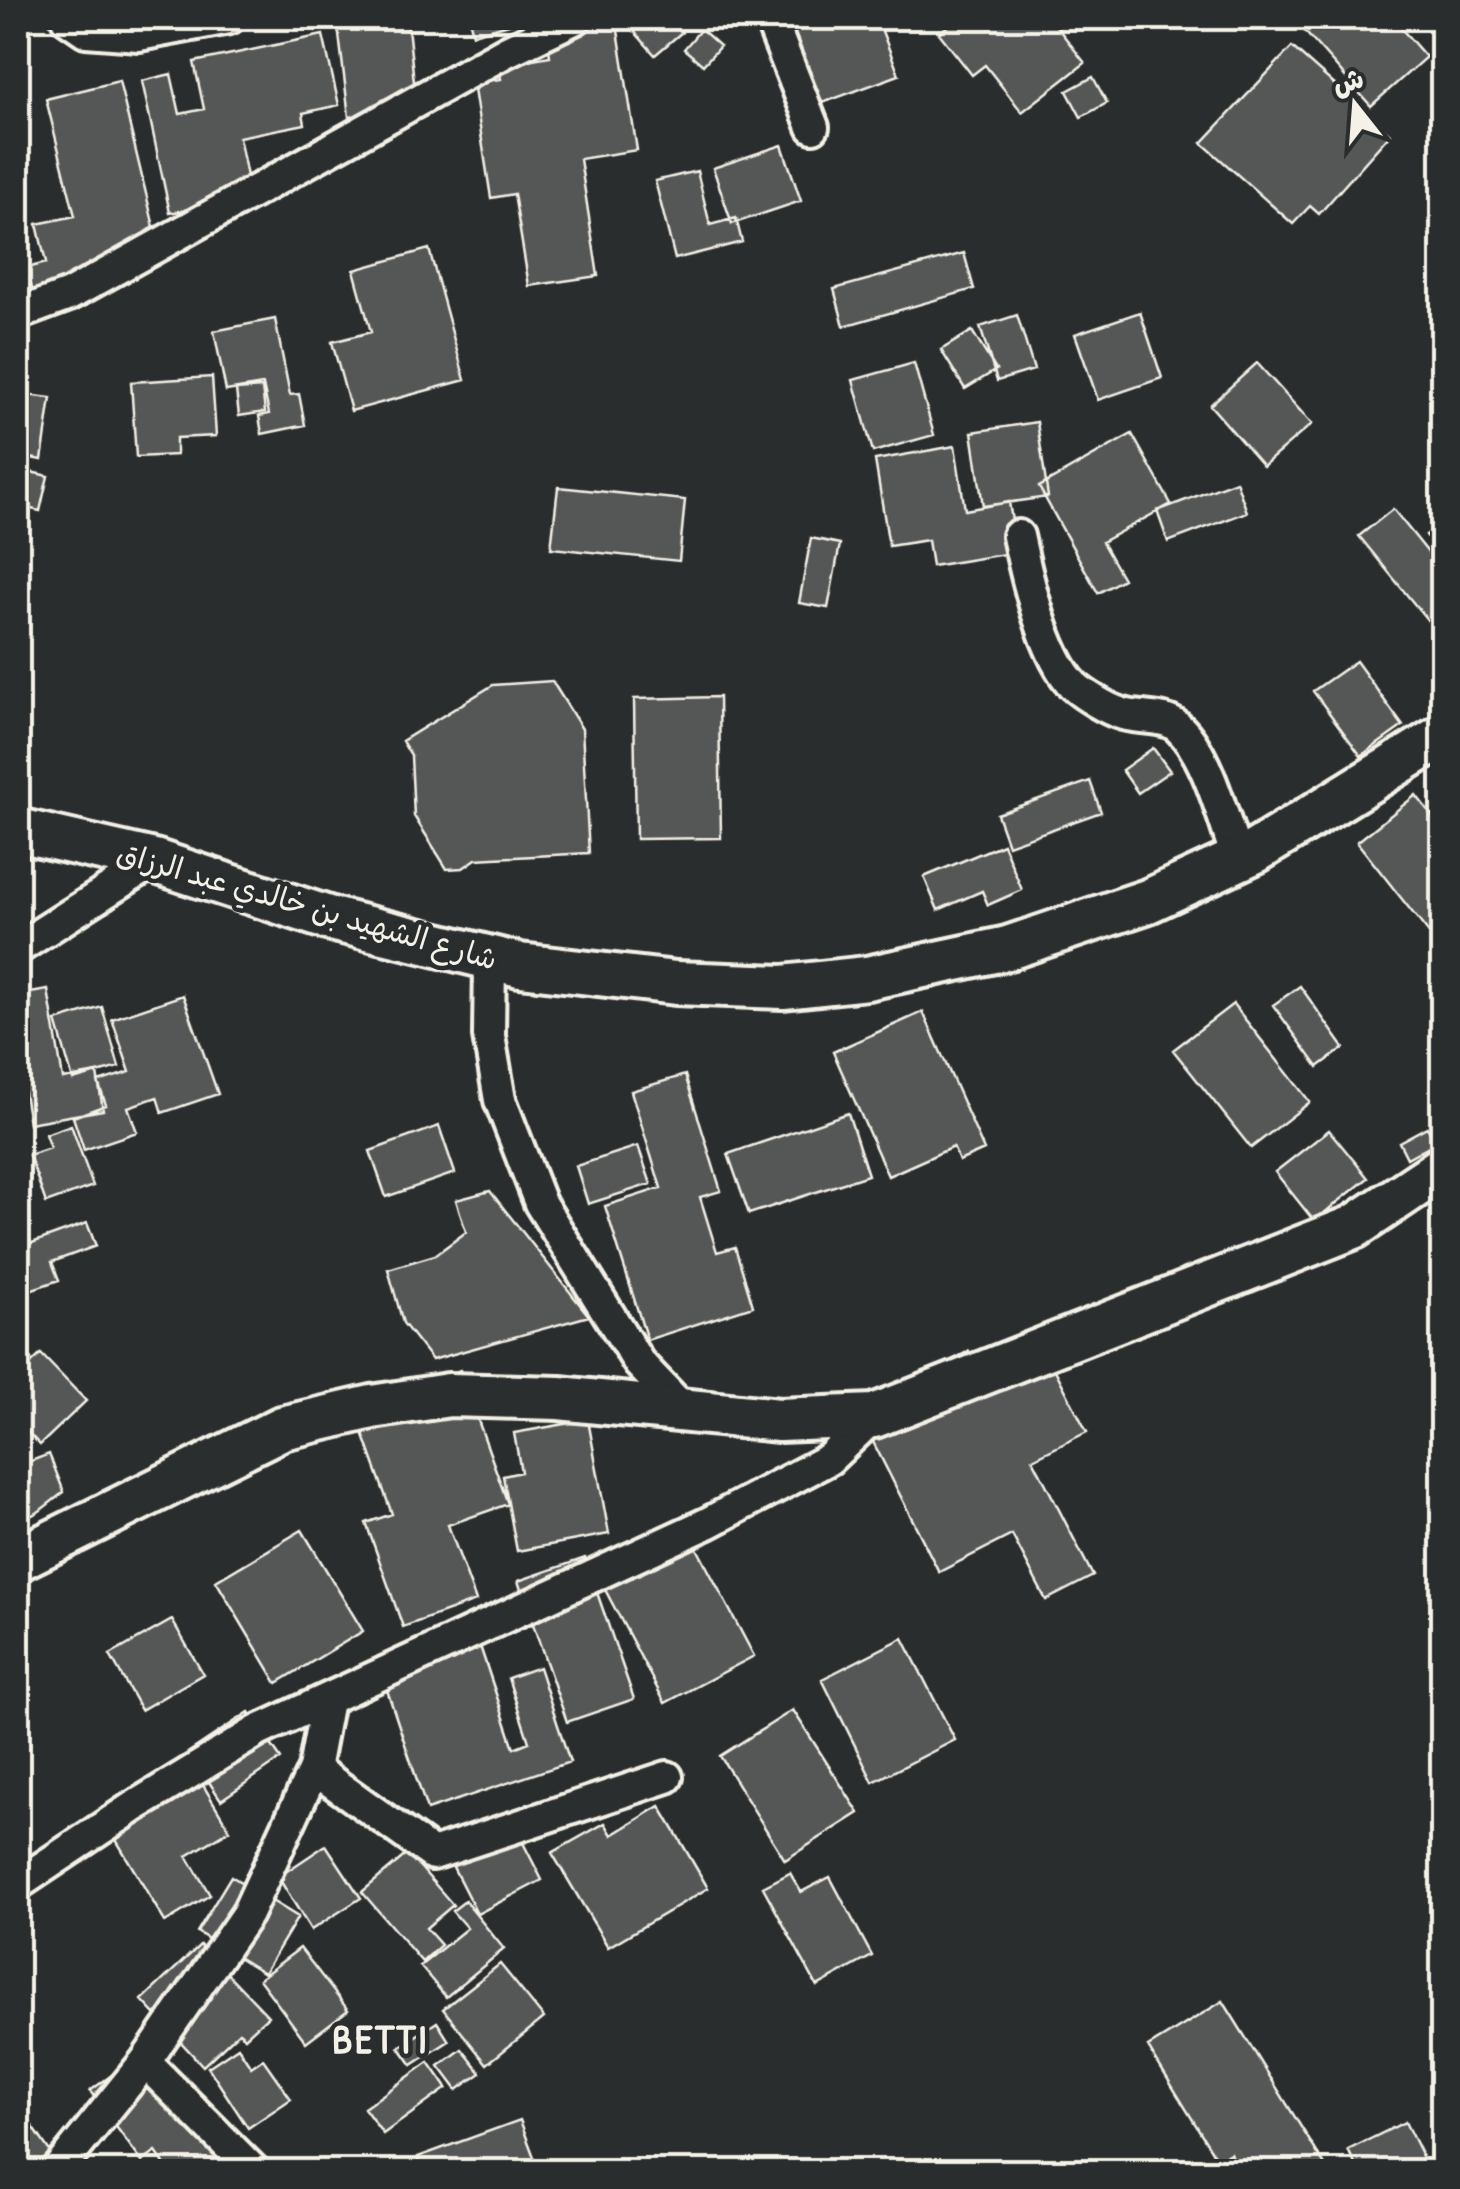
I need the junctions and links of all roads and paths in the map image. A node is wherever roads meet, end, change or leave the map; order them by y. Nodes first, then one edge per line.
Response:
1 (66, 18) edge
2 (229, 18) edge
3 (576, 18) edge
4 (770, 18) edge
5 (813, 127) dead end
6 (18, 314) edge
7 (1018, 536) dead end
8 (1442, 736) edge
9 (18, 830) edge
10 (1238, 860) junction
11 (154, 861) junction
12 (18, 948) edge
13 (490, 958) junction
14 (1442, 1168) edge
15 (685, 1411) junction
16 (874, 1416) junction
17 (18, 1559) edge
18 (327, 1700) junction
19 (314, 1769) junction
20 (667, 1777) dead end
21 (18, 1884) edge
22 (145, 2062) junction
23 (56, 2172) edge
24 (255, 2172) edge

1 - 2 street
3 - 6 street
4 - 5 street
7 - 10 street
8 - 10 main road, شارع الشهيد بن خالدي عبد الرزاق
9 - 11 main road, شارع الشهيد بن خالدي عبد الرزاق
10 - 13 main road, شارع الشهيد بن خالدي عبد الرزاق
11 - 12 street
11 - 13 main road, شارع الشهيد بن خالدي عبد الرزاق
13 - 15 street
14 - 16 main road
15 - 16 main road
15 - 17 main road
16 - 18 street
18 - 19 street
18 - 21 street
19 - 20 street
19 - 22 street
22 - 23 street
22 - 24 street

